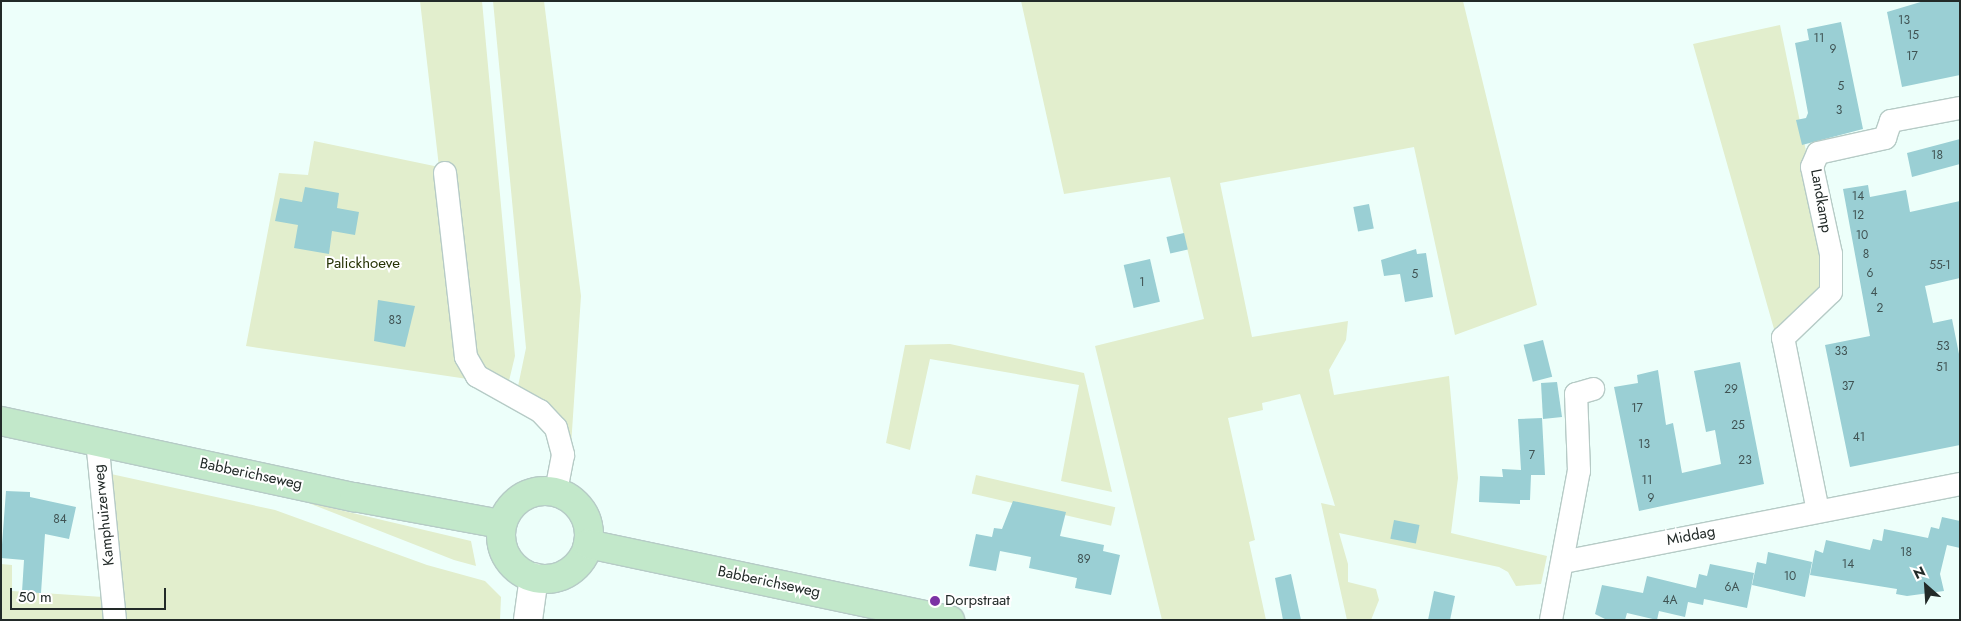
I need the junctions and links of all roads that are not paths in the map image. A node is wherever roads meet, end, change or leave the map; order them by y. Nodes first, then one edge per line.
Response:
1 (1960, 108) edge
2 (445, 173) dead end
3 (1593, 389) dead end
4 (1, 422) edge
5 (97, 440) junction
6 (1960, 484) edge
7 (556, 492) junction
8 (1818, 511) junction
9 (502, 524) junction
10 (588, 544) junction
11 (1563, 562) junction
12 (534, 577) junction
13 (115, 620) edge
14 (528, 620) edge
15 (950, 620) edge
16 (1551, 620) edge

1 - 8 street, Landkamp
2 - 7 street
3 - 11 street
4 - 5 main road, Babberichseweg
5 - 9 main road, Babberichseweg
5 - 13 street, Kamphuizerweg
6 - 8 street, Middag
7 - 9 main road
7 - 10 main road
8 - 11 street, Middag
9 - 12 main road
10 - 12 main road
10 - 15 main road, Babberichseweg
11 - 16 street
12 - 14 main road

